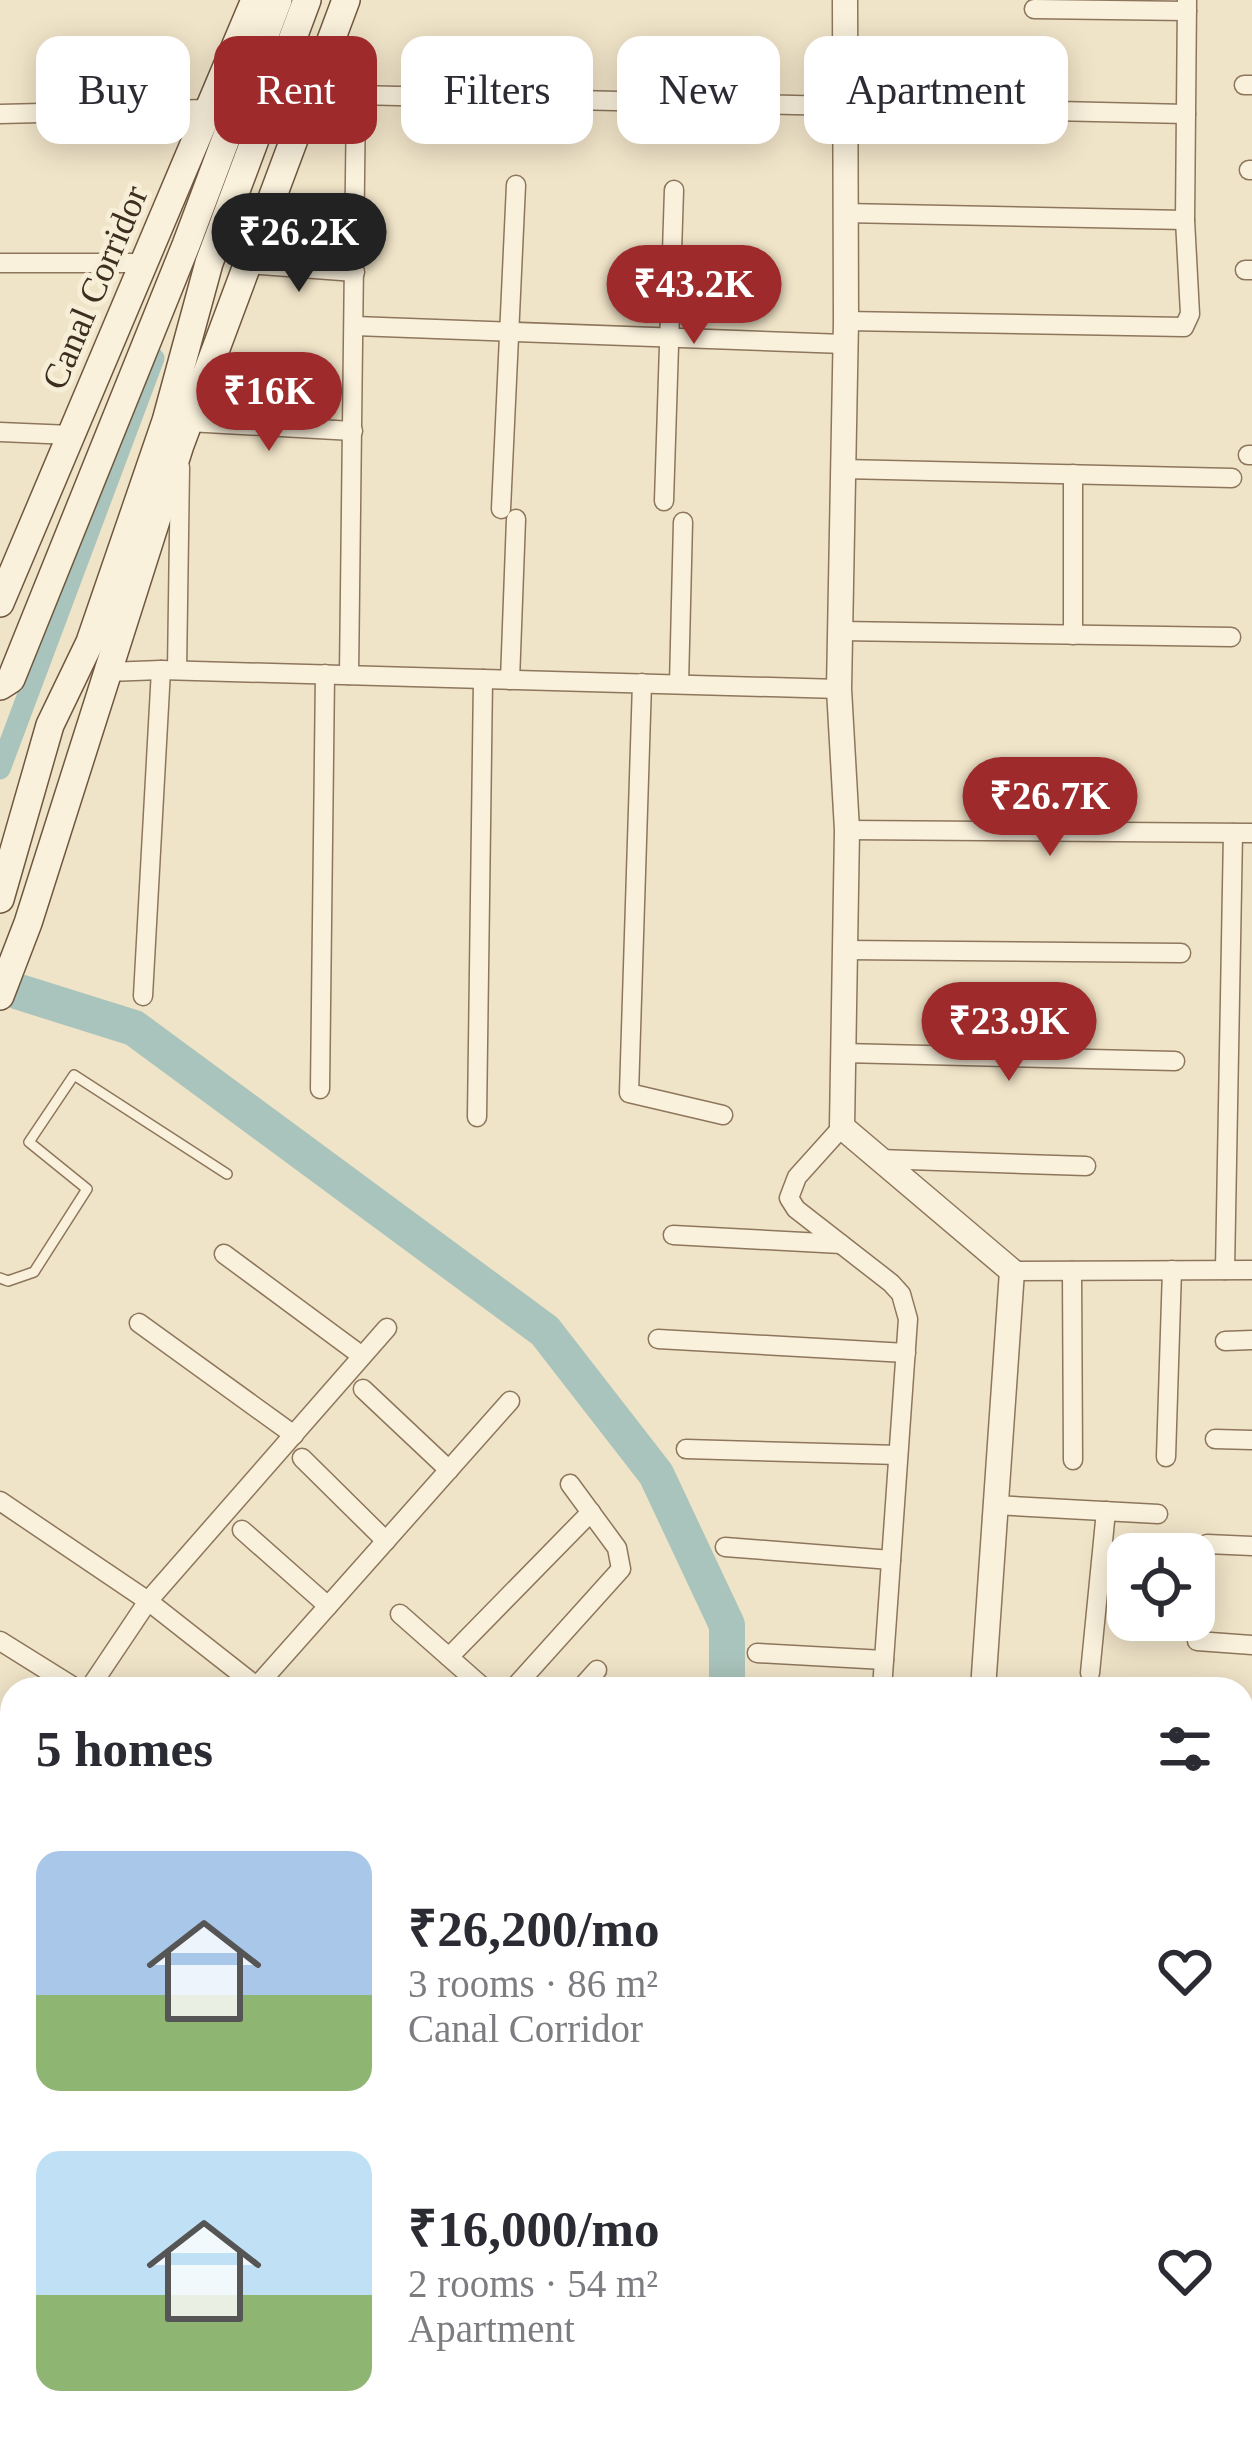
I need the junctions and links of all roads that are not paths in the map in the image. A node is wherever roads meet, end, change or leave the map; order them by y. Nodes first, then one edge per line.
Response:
1 (255, 0) edge
2 (278, 0) edge
3 (307, 0) edge
4 (346, 0) edge
5 (845, 0) edge
6 (1186, 6) edge
7 (1034, 9) dead end
8 (332, 36) edge
9 (845, 36) edge
10 (377, 96) edge
11 (804, 106) edge
12 (207, 110) junction
13 (1068, 111) edge
14 (1186, 113) junction
15 (0, 114) edge
16 (290, 144) edge
17 (356, 144) edge
18 (844, 144) edge
19 (516, 185) dead end
20 (674, 190) dead end
21 (844, 213) junction
22 (1186, 220) junction
23 (0, 263) edge
24 (142, 263) junction
25 (246, 264) junction
26 (355, 272) junction
27 (355, 326) junction
28 (508, 332) junction
29 (845, 332) junction
30 (667, 338) junction
31 (353, 431) junction
32 (0, 432) edge
33 (184, 434) junction
34 (71, 435) junction
35 (842, 469) junction
36 (1073, 474) junction
37 (1232, 478) dead end
38 (664, 501) dead end
39 (683, 522) dead end
40 (0, 603) edge
41 (840, 631) junction
42 (1073, 634) junction
43 (1231, 637) dead end
44 (169, 670) junction
45 (107, 672) junction
46 (325, 674) junction
47 (349, 675) junction
48 (483, 679) junction
49 (510, 680) junction
50 (642, 683) junction
51 (680, 684) junction
52 (0, 686) edge
53 (839, 689) junction
54 (50, 725) junction
55 (82, 752) junction
56 (847, 830) junction
57 (1242, 833) edge
58 (0, 898) edge
59 (845, 950) junction
60 (1181, 953) dead end
61 (0, 996) edge
62 (143, 996) dead end
63 (844, 1053) junction
64 (1175, 1061) dead end
65 (320, 1089) dead end
66 (723, 1115) dead end
67 (477, 1117) dead end
68 (842, 1127) junction
69 (879, 1159) junction
70 (1086, 1166) dead end
71 (227, 1174) dead end
72 (673, 1235) dead end
73 (841, 1244) junction
74 (224, 1254) dead end
75 (1072, 1270) junction
76 (1172, 1270) junction
77 (1225, 1270) junction
78 (1252, 1270) edge
79 (1012, 1271) junction
80 (0, 1278) edge
81 (139, 1323) dead end
82 (387, 1328) dead end
83 (658, 1339) dead end
84 (1252, 1340) edge
85 (1225, 1341) dead end
86 (906, 1353) junction
87 (362, 1356) junction
88 (363, 1389) dead end
89 (510, 1401) dead end
90 (294, 1435) junction
91 (1215, 1439) dead end
92 (1252, 1440) edge
93 (686, 1449) dead end
94 (898, 1455) junction
95 (1166, 1457) dead end
96 (302, 1458) dead end
97 (1073, 1460) dead end
98 (449, 1470) junction
99 (570, 1484) dead end
100 (0, 1501) edge
101 (995, 1505) junction
102 (1106, 1511) junction
103 (591, 1512) junction
104 (1159, 1514) dead end
105 (242, 1530) dead end
106 (386, 1541) junction
107 (1215, 1544) edge
108 (1252, 1546) edge
109 (725, 1547) dead end
110 (891, 1560) junction
111 (148, 1601) junction
112 (328, 1606) junction
113 (400, 1614) dead end
114 (0, 1641) edge
115 (1197, 1641) dead end
116 (1252, 1645) edge
117 (757, 1653) dead end
118 (449, 1657) junction
119 (884, 1660) junction
120 (597, 1670) dead end
121 (1090, 1673) dead end
122 (58, 1677) edge
123 (96, 1677) edge
124 (245, 1677) edge
125 (268, 1677) edge
126 (472, 1677) edge
127 (524, 1677) edge
128 (591, 1677) edge
129 (883, 1677) edge
130 (985, 1677) edge

1 - 12 main road, Canal Corridor
2 - 52 main road
3 - 54 main road
4 - 8 main road
5 - 9 street
6 - 7 street
6 - 14 street
10 - 11 street
12 - 15 street
12 - 24 main road, Canal Corridor
13 - 14 street
14 - 22 street
16 - 25 main road
17 - 26 street
18 - 21 street
19 - 28 street
20 - 30 street
21 - 22 street
21 - 29 street
22 - 29 street
23 - 24 street
24 - 34 main road, Canal Corridor
25 - 26 street
25 - 33 main road
26 - 27 street
27 - 28 street
27 - 31 street
28 - 30 street
28 - 49 street
29 - 30 street
29 - 35 street
30 - 38 street
31 - 33 street
31 - 47 street
32 - 34 street
33 - 44 street
33 - 45 main road
34 - 40 main road, Canal Corridor
35 - 36 street
35 - 41 street
36 - 37 street
36 - 42 street
39 - 51 street
41 - 42 street
41 - 53 street
42 - 43 street
44 - 45 street
44 - 46 street
44 - 62 street
45 - 55 main road
46 - 47 street
46 - 65 street
47 - 48 street
48 - 49 street
48 - 67 street
49 - 50 street
50 - 51 street
50 - 66 street
51 - 53 street
53 - 56 street
54 - 55 main road
54 - 58 main road
55 - 61 main road
56 - 57 street
56 - 59 street
57 - 77 street
59 - 60 street
59 - 63 street
63 - 64 street
63 - 68 street
68 - 69 street
68 - 73 street
69 - 70 street
69 - 79 street
71 - 80 lane
72 - 73 street
73 - 86 street
74 - 87 street
75 - 76 street
75 - 79 street
75 - 97 street
76 - 77 street
76 - 95 street
77 - 78 street
79 - 101 street
81 - 90 street
82 - 87 street
83 - 86 street
84 - 85 street
86 - 94 street
87 - 90 street
88 - 98 street
89 - 98 street
90 - 111 street
91 - 92 street
93 - 94 street
94 - 110 street
96 - 106 street
98 - 106 street
99 - 103 street
100 - 111 street
101 - 102 street
101 - 130 street
102 - 104 street
102 - 121 street
103 - 118 street
103 - 127 street
105 - 112 street
106 - 112 street
107 - 108 street
109 - 110 street
110 - 119 street
111 - 123 street
111 - 124 street
112 - 125 street
113 - 118 street
114 - 122 street
115 - 116 street
117 - 119 street
118 - 126 street
119 - 129 street
120 - 128 street

